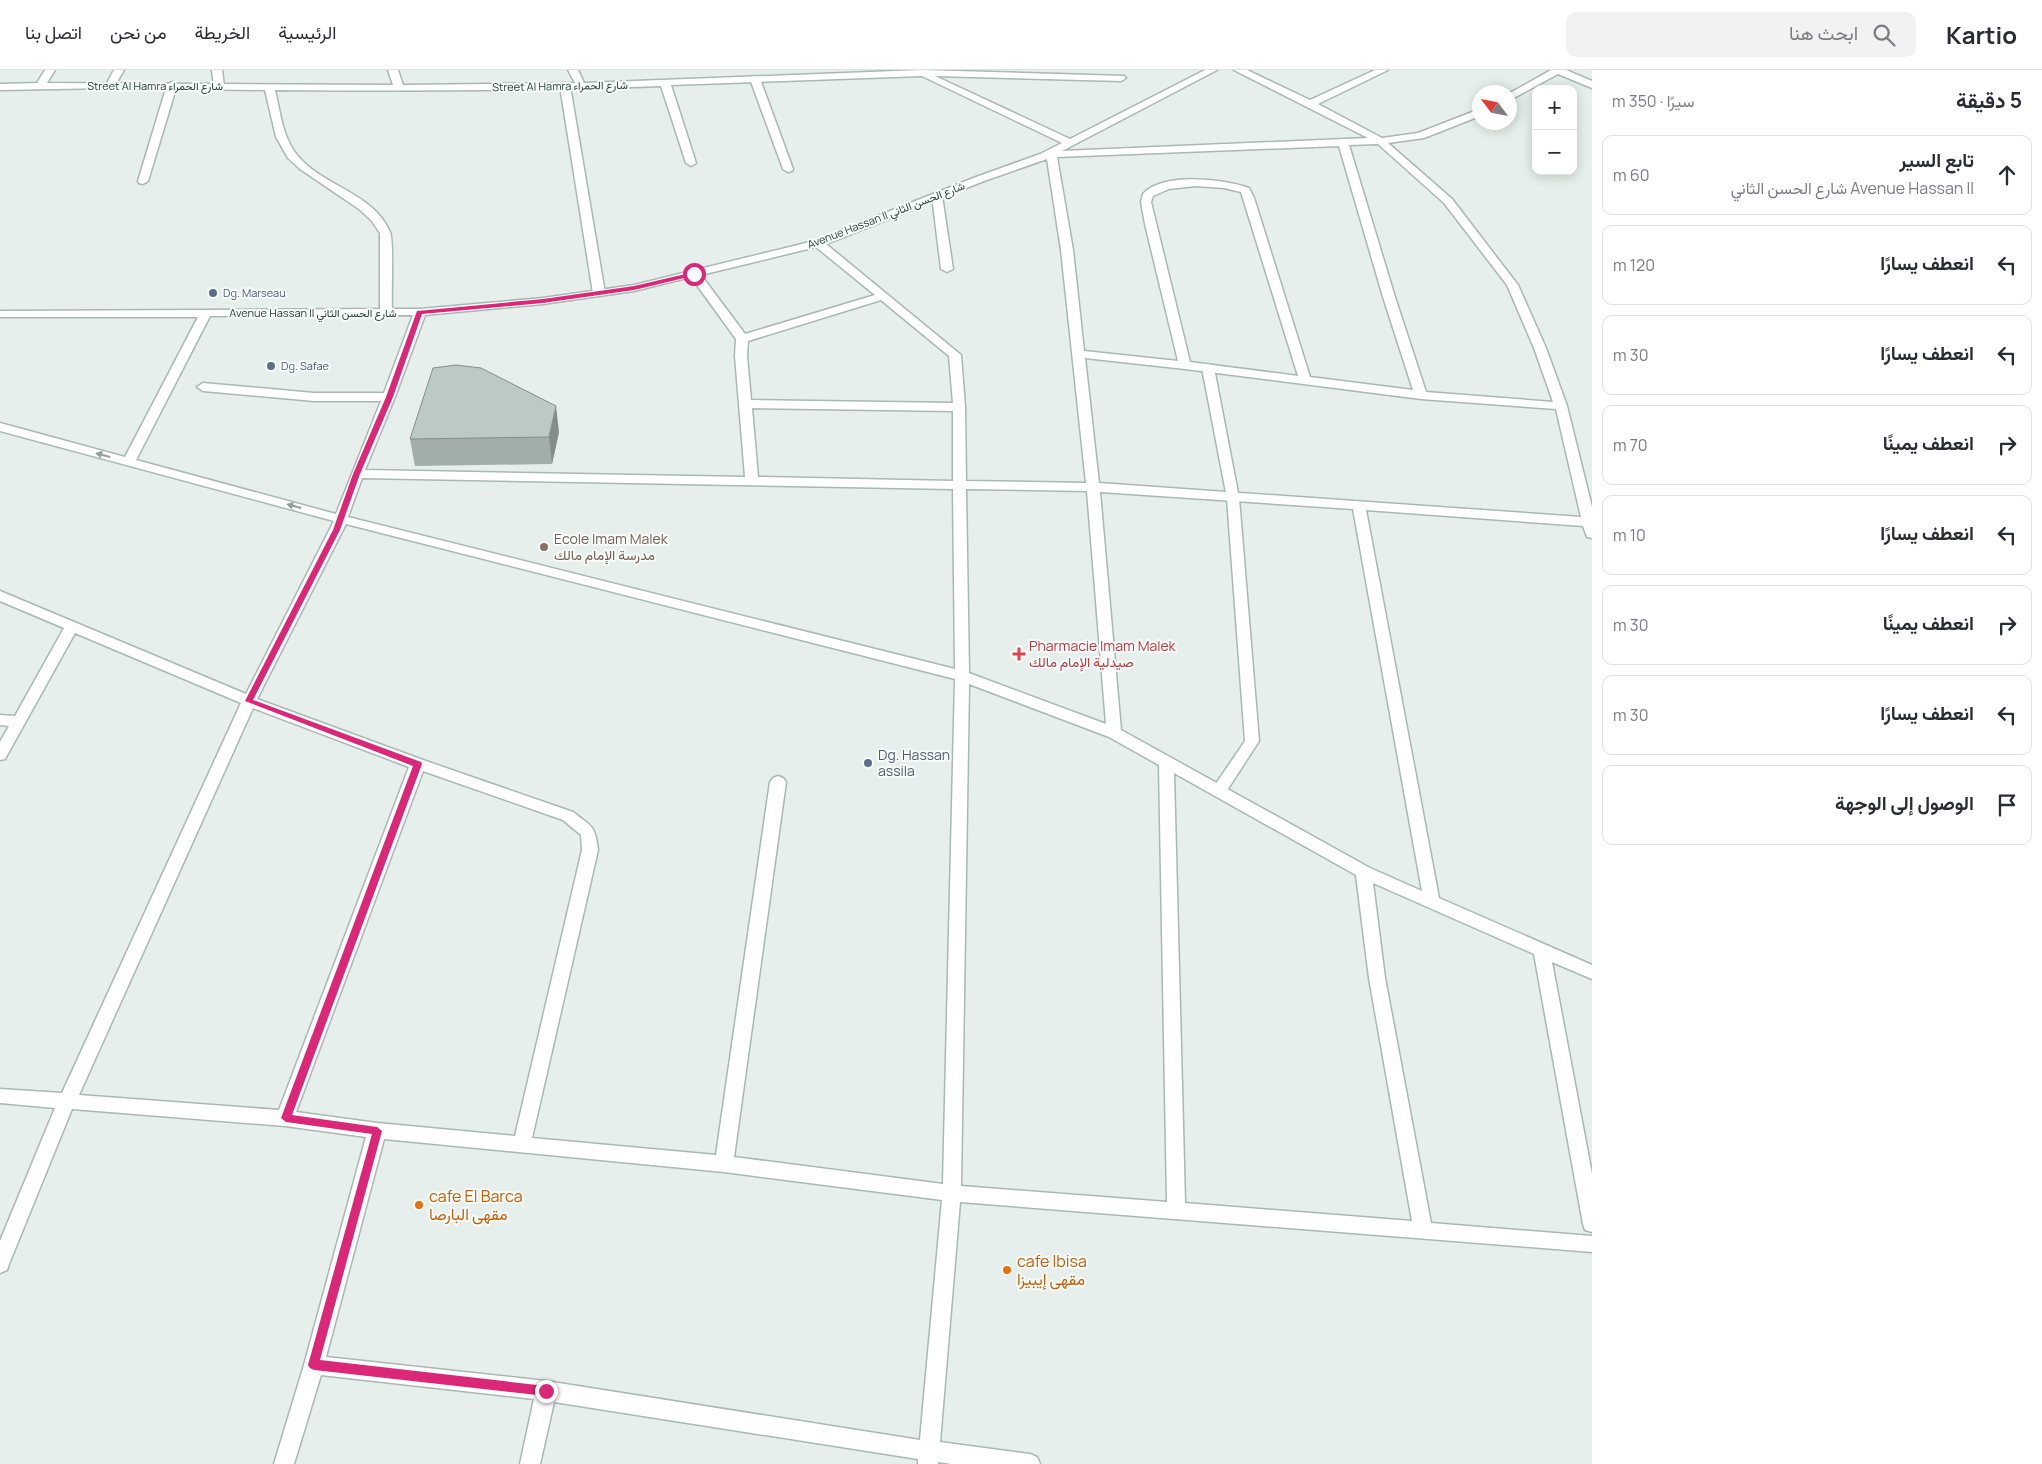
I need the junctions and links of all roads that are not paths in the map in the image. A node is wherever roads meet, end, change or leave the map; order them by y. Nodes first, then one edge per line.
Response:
1 (50, 70) edge
2 (119, 70) edge
3 (217, 70) edge
4 (393, 70) edge
5 (573, 70) edge
6 (683, 70) edge
7 (1212, 70) edge
8 (1240, 70) edge
9 (1383, 70) edge
10 (1558, 70) edge
11 (917, 72) edge
12 (1121, 78) dead end
13 (755, 79) junction
14 (690, 82) junction
15 (665, 83) junction
16 (111, 85) junction
17 (1592, 85) edge
18 (40, 86) junction
19 (172, 86) junction
20 (219, 86) junction
21 (270, 86) junction
22 (565, 86) junction
23 (582, 86) junction
24 (0, 87) edge
25 (399, 88) junction
26 (1517, 93) edge
27 (1310, 104) junction
28 (1472, 115) edge
29 (1380, 141) junction
30 (1071, 143) junction
31 (1343, 143) junction
32 (1049, 154) junction
33 (691, 163) dead end
34 (788, 169) dead end
35 (143, 181) dead end
36 (937, 196) junction
37 (818, 243) junction
38 (947, 269) dead end
39 (694, 274) junction
40 (598, 293) junction
41 (883, 296) junction
42 (386, 312) junction
43 (420, 312) junction
44 (206, 313) junction
45 (0, 314) edge
46 (742, 339) junction
47 (1078, 354) junction
48 (1185, 365) junction
49 (1208, 368) junction
50 (1305, 380) junction
51 (203, 387) dead end
52 (1421, 395) junction
53 (389, 397) junction
54 (745, 404) junction
55 (1561, 406) junction
56 (958, 407) junction
57 (0, 427) edge
58 (128, 462) junction
59 (357, 474) junction
60 (752, 480) junction
61 (960, 483) junction
62 (1093, 487) junction
63 (1233, 498) junction
64 (1358, 506) junction
65 (341, 519) junction
66 (1590, 528) edge
67 (0, 596) edge
68 (72, 627) junction
69 (962, 676) junction
70 (249, 701) junction
71 (0, 720) edge
72 (19, 721) junction
73 (1114, 733) junction
74 (0, 755) edge
75 (1166, 762) junction
76 (418, 764) junction
77 (778, 782) dead end
78 (1219, 791) junction
79 (1364, 872) junction
80 (1432, 902) junction
81 (1542, 951) junction
82 (1592, 972) edge
83 (0, 1096) edge
84 (67, 1101) junction
85 (286, 1118) junction
86 (377, 1131) junction
87 (522, 1144) junction
88 (724, 1164) junction
89 (952, 1193) junction
90 (1176, 1211) junction
91 (1592, 1224) edge
92 (1423, 1232) junction
93 (1592, 1244) edge
94 (0, 1264) edge
95 (314, 1365) junction
96 (546, 1391) junction
97 (929, 1458) edge
98 (284, 1464) edge
99 (530, 1464) edge
100 (1030, 1464) edge

1 - 18 street
2 - 16 street
3 - 20 street
4 - 25 street
5 - 23 street
6 - 14 street
7 - 30 street, Avenue Hassan II شارع الحسن الثاني
8 - 27 street
9 - 27 street
10 - 17 street
10 - 26 street
11 - 12 street, Street Al Hamra شارع الحمراء
11 - 13 street, Street Al Hamra شارع الحمراء
11 - 30 street
13 - 14 street, Street Al Hamra شارع الحمراء
13 - 34 street
14 - 15 street, Street Al Hamra شارع الحمراء
15 - 23 street, Street Al Hamra شارع الحمراء
15 - 33 street
16 - 18 street, Street Al Hamra شارع الحمراء
16 - 19 street, Street Al Hamra شارع الحمراء
18 - 24 street, Street Al Hamra شارع الحمراء
19 - 20 street, Street Al Hamra شارع الحمراء
19 - 35 street
20 - 21 street, Street Al Hamra شارع الحمراء
21 - 25 street, Street Al Hamra شارع الحمراء
21 - 42 street
22 - 23 street, Street Al Hamra شارع الحمراء
22 - 25 street, Street Al Hamra شارع الحمراء
22 - 40 street
27 - 29 street
28 - 29 street
29 - 31 street
29 - 55 street
30 - 32 street, Avenue Hassan II شارع الحسن الثاني
31 - 32 street
31 - 52 street
32 - 36 street, Avenue Hassan II شارع الحسن الثاني
32 - 47 street
36 - 37 street, Avenue Hassan II شارع الحسن الثاني
36 - 38 street
37 - 39 street, Avenue Hassan II شارع الحسن الثاني
37 - 41 street
39 - 40 street, Avenue Hassan II شارع الحسن الثاني
39 - 46 street
40 - 43 street, Avenue Hassan II شارع الحسن الثاني
41 - 46 street
41 - 56 street
42 - 43 street, Avenue Hassan II شارع الحسن الثاني
42 - 44 street, Avenue Hassan II شارع الحسن الثاني
43 - 53 street
44 - 45 street, Avenue Hassan II شارع الحسن الثاني
44 - 58 street
46 - 54 street
47 - 48 street
47 - 62 street
48 - 49 street
48 - 50 street
49 - 50 street
49 - 63 street
50 - 52 street
51 - 53 street
52 - 55 street
53 - 59 street
54 - 56 street
54 - 60 street
55 - 66 street
56 - 61 street
58 -> 57 street
65 -> 58 street
59 - 60 street
59 - 65 street
60 - 61 street
61 - 62 street
61 - 69 street
62 - 63 street
62 - 73 street
63 - 64 street
63 - 78 street
64 - 66 street
64 - 80 street
65 - 69 street
65 - 70 street
67 - 68 street
68 - 70 street
68 - 72 street
69 - 73 street
69 - 89 street
70 - 76 street
70 - 84 street
71 - 72 street
72 - 74 street
73 - 75 street
75 - 78 street
75 - 90 street
76 - 85 street
76 - 87 street
77 - 88 street
78 - 79 street
79 - 80 street
79 - 92 street
80 - 81 street
81 - 82 street
81 - 91 street
83 - 84 street
84 - 85 street
84 - 94 street
85 - 86 street
86 - 87 street
86 - 95 street
87 - 88 street
88 - 89 street
89 - 90 street
89 - 97 street
90 - 92 street
92 - 93 street
95 - 96 street
95 - 98 street
96 - 97 street
96 - 99 street
97 - 100 street

